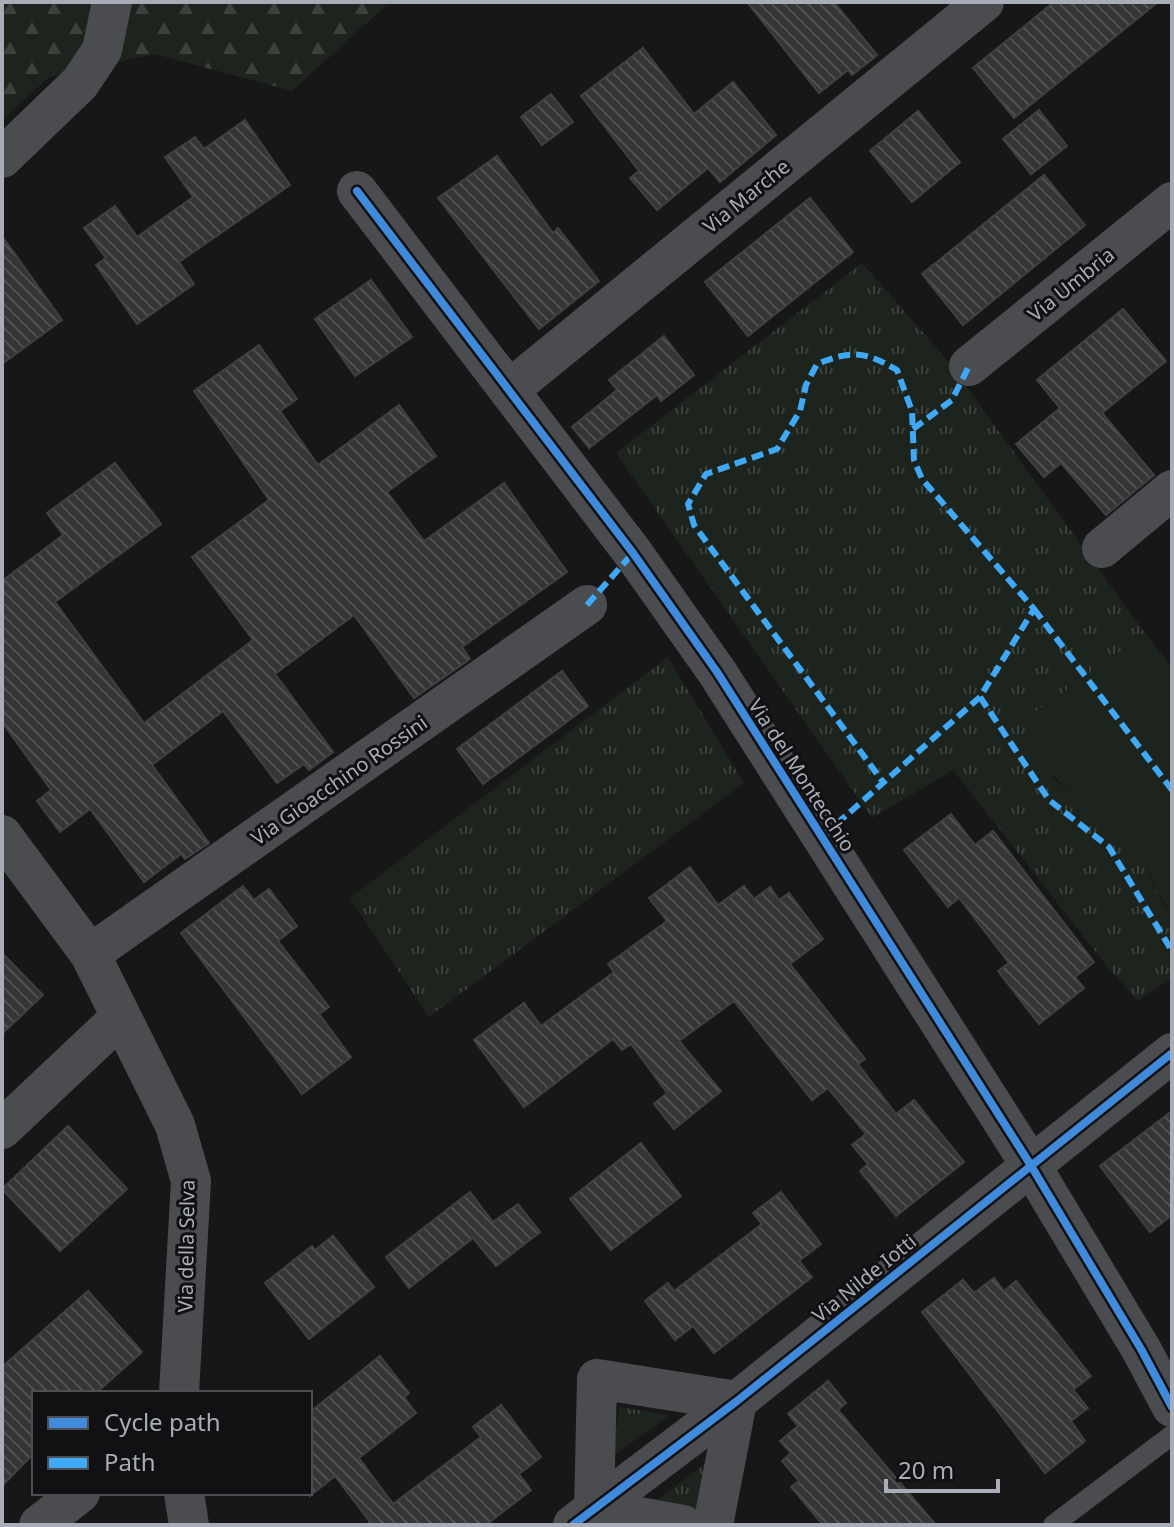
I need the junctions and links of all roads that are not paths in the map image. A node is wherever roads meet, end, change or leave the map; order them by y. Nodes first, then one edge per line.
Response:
1 (112, 2) edge
2 (984, 2) edge
3 (2, 158) edge
4 (357, 191) dead end
5 (1172, 202) edge
6 (969, 366) dead end
7 (509, 390) junction
8 (1172, 490) edge
9 (1102, 548) dead end
10 (587, 605) dead end
11 (2, 835) edge
12 (90, 954) junction
13 (121, 1017) junction
14 (1172, 1053) edge
15 (2, 1129) edge
16 (1030, 1164) junction
17 (179, 1391) edge
18 (737, 1401) junction
19 (1172, 1407) edge
20 (1172, 1435) edge
21 (77, 1495) edge
22 (184, 1495) edge
23 (584, 1517) edge
24 (39, 1525) edge
25 (189, 1525) edge
26 (683, 1525) edge
27 (713, 1525) edge
28 (1053, 1525) edge

1 - 3 street
2 - 7 street, Via Marche
4 - 7 street, Via del Montecchio
5 - 6 street, Via Umbria
7 - 16 street, Via del Montecchio
8 - 9 street
10 - 12 street, Via Gioacchino Rossini
11 - 12 street, Via della Selva
12 - 13 street, Via della Selva
13 - 15 street
13 - 17 street, Via della Selva
14 - 16 street, Via Nilde Iotti
16 - 18 street, Via Nilde Iotti
16 - 19 street, Via del Montecchio
18 - 23 street, Via Nilde Iotti
18 - 23 street
18 - 27 street
20 - 28 lane
21 - 24 street
22 - 25 street
23 - 26 street

